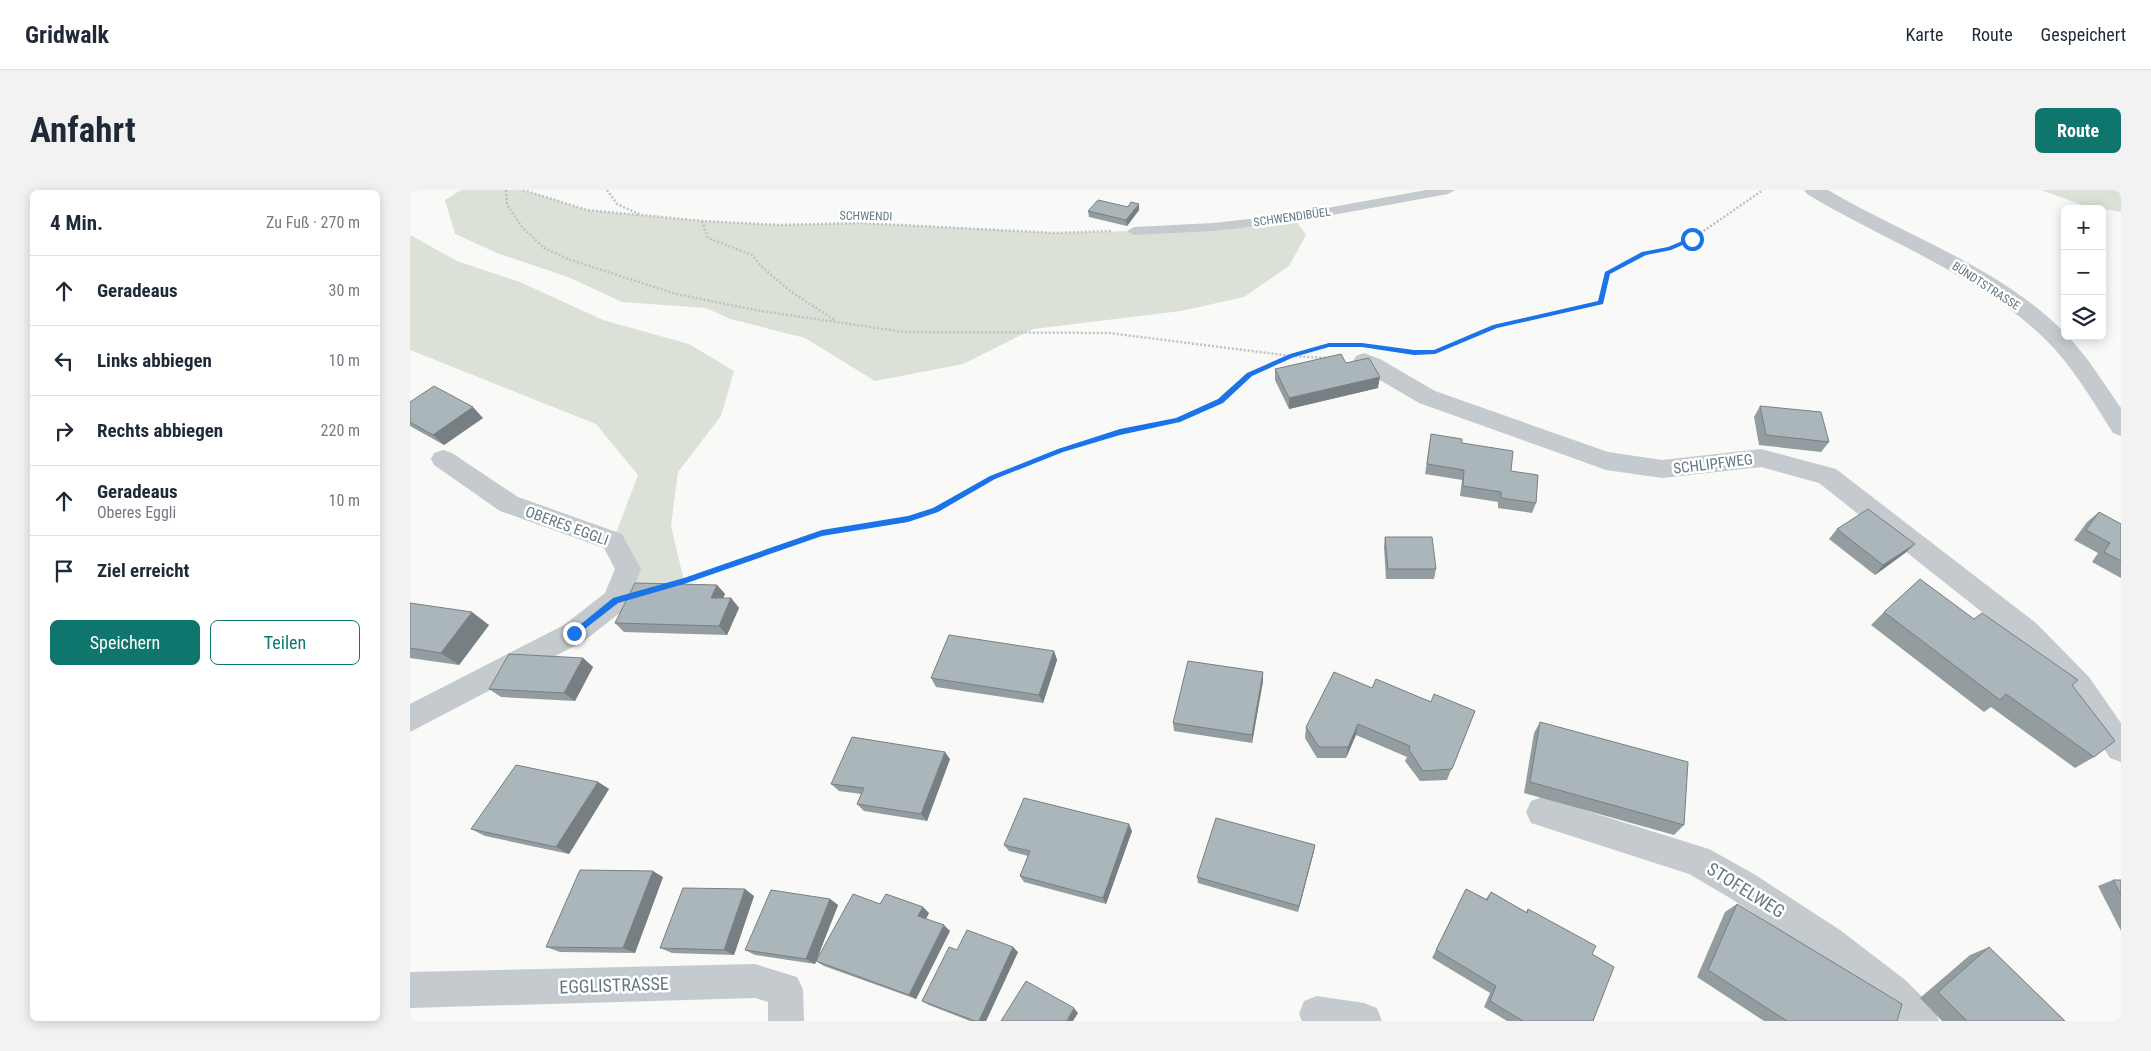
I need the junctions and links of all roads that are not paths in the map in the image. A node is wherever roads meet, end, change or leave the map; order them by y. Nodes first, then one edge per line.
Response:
1 (1448, 190) edge
2 (1814, 190) edge
3 (1134, 231) road end
4 (1355, 353) road end
5 (2121, 426) edge
6 (443, 459) dead end
7 (410, 719) edge
8 (2121, 748) edge
9 (1542, 812) dead end
10 (410, 990) edge
11 (1317, 1014) dead end
12 (786, 1021) edge
13 (1364, 1021) edge
14 (1921, 1021) edge

1 - 3 lane, SCHWENDIBÜEL
2 - 5 street, BÜNDTSTRASSE
4 - 8 street, SCHLIPFWEG
6 - 7 street, OBERES EGGLI
9 - 14 street, STOFELWEG
10 - 12 street, EGGLISTRASSE
11 - 13 street

